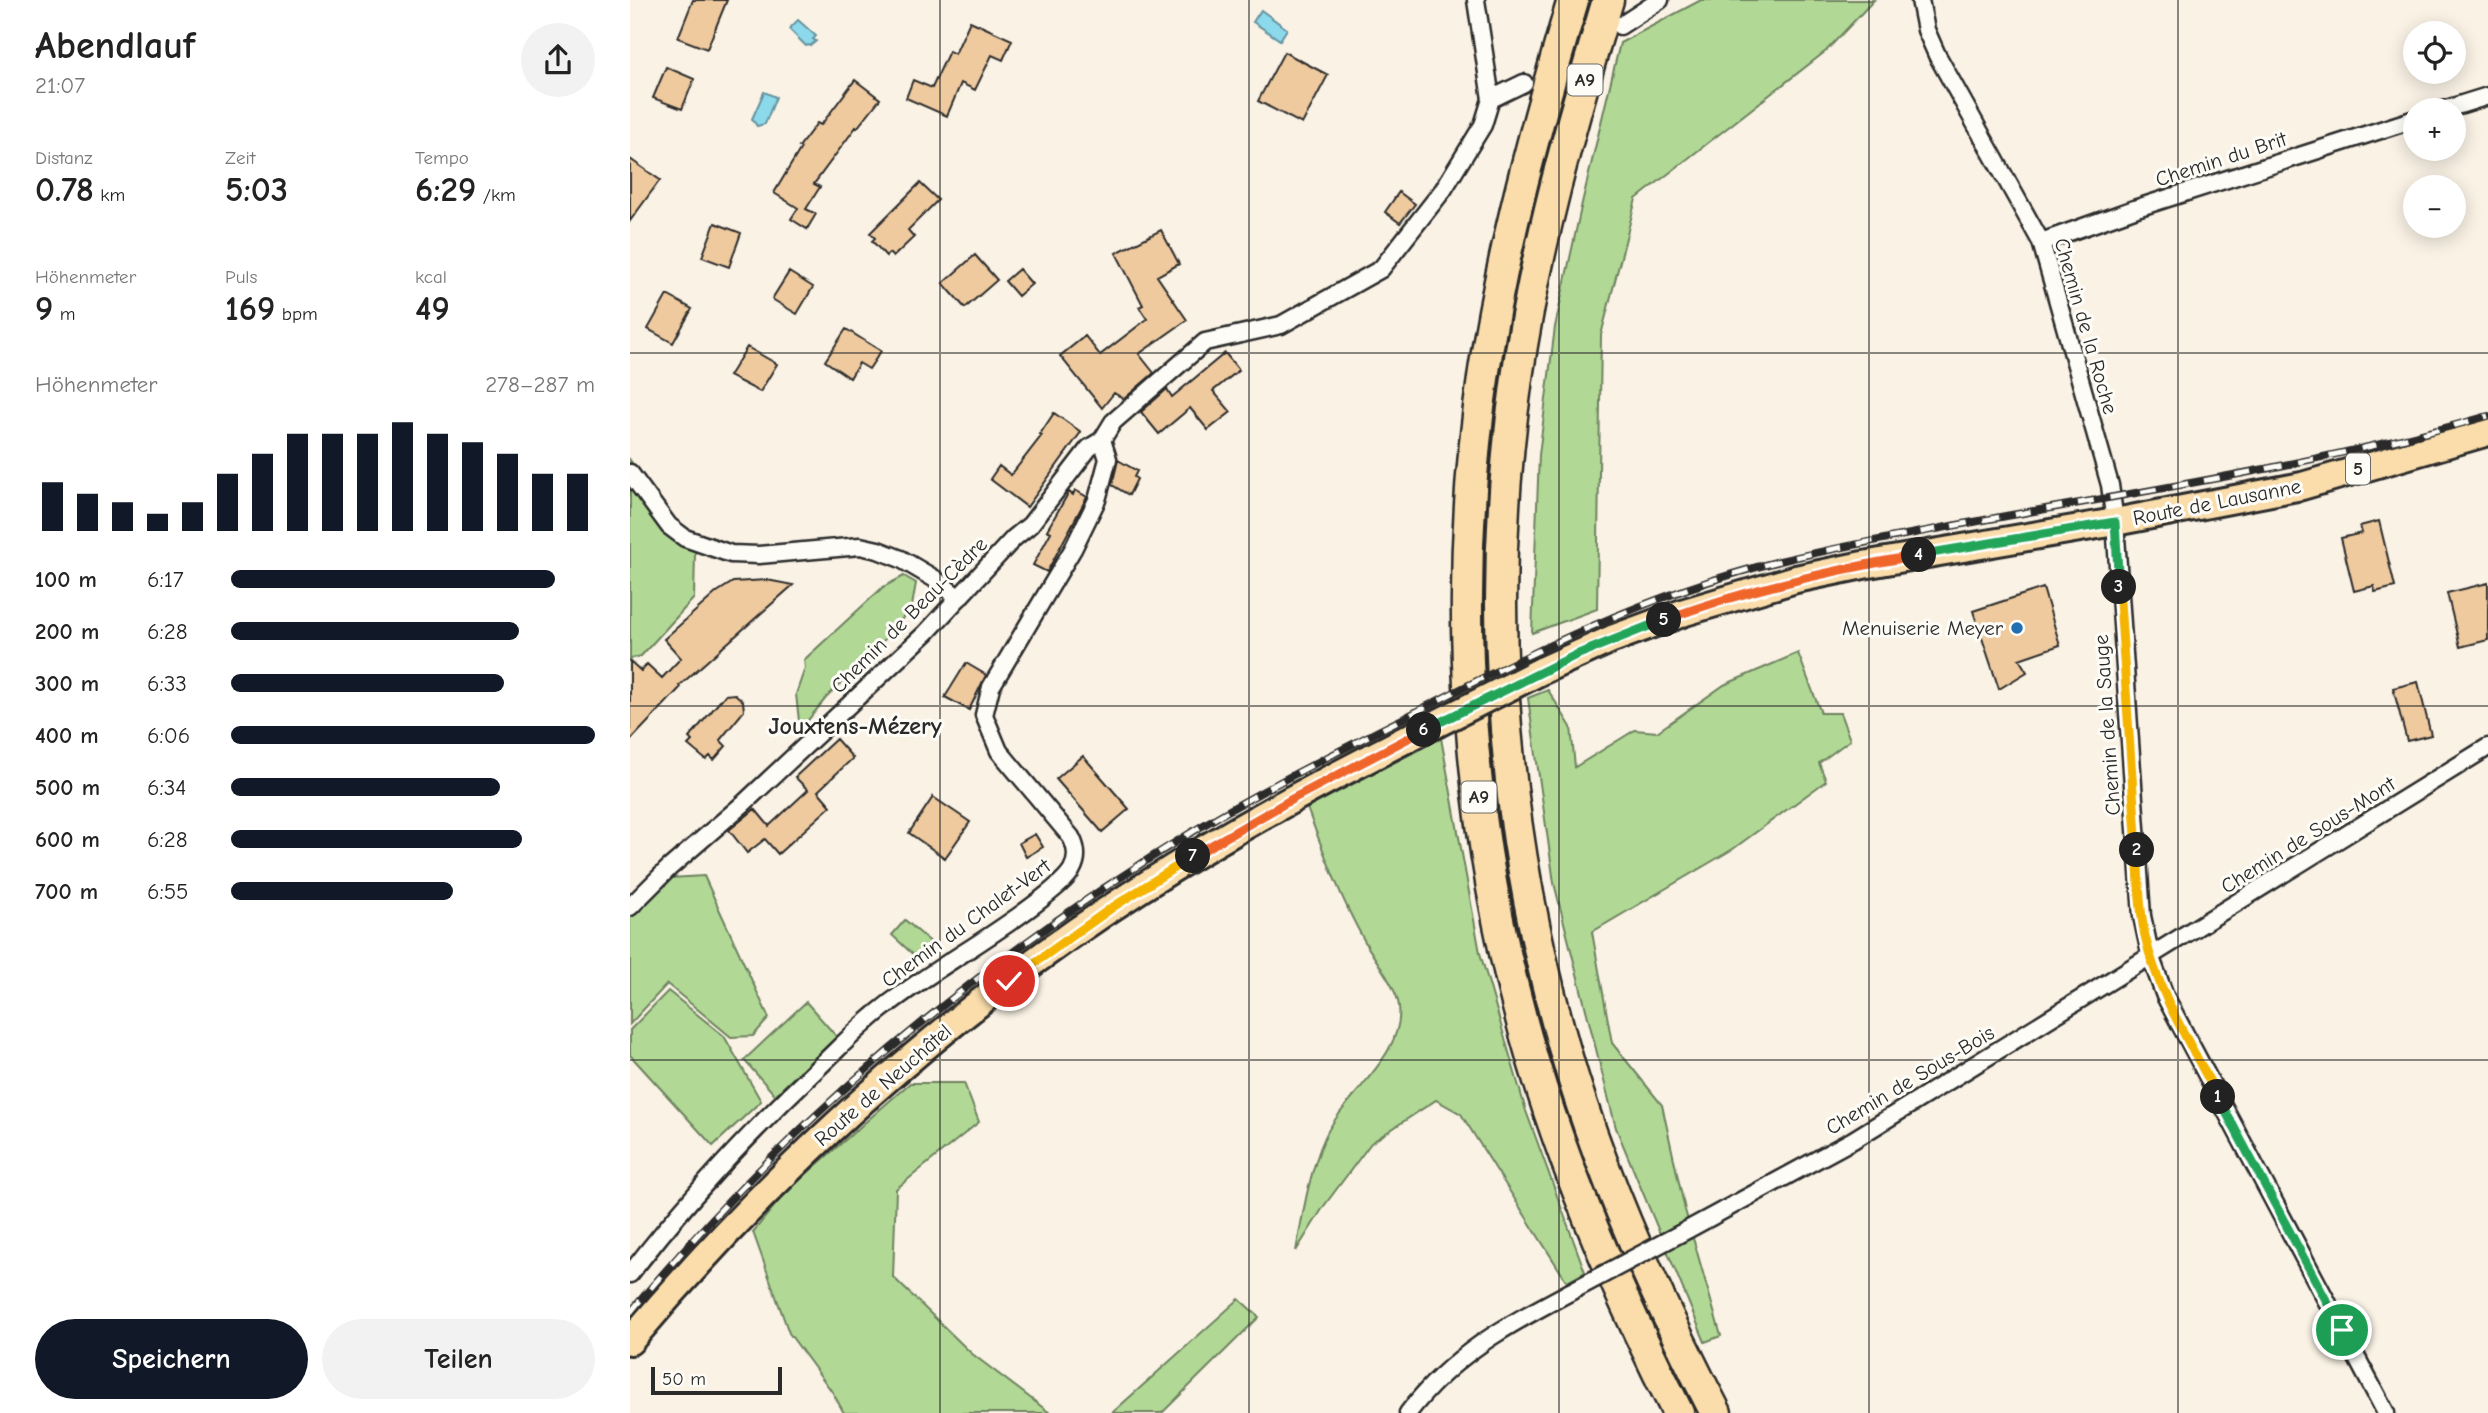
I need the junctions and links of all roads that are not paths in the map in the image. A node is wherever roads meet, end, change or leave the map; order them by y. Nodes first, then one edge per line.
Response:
1 (1476, 0) edge
2 (1573, 0) edge
3 (1660, 0) edge
4 (1920, 0) edge
5 (1614, 13) edge
6 (1524, 83) dead end
7 (2488, 96) edge
8 (1491, 99) junction
9 (2466, 103) edge
10 (2403, 123) edge
11 (2041, 242) junction
12 (2488, 432) edge
13 (1102, 440) junction
14 (630, 473) edge
15 (2115, 522) junction
16 (959, 598) junction
17 (1541, 671) joint
18 (2488, 747) edge
19 (630, 907) edge
20 (2151, 958) junction
21 (630, 1274) edge
22 (630, 1341) edge
23 (1408, 1413) edge
24 (1678, 1413) edge
25 (1716, 1413) edge
26 (2386, 1413) edge

1 - 8 street
2 - 24 highway, A9
3 - 5 street
4 - 11 street, Chemin de la Roche
5 - 25 highway, A9
6 - 8 street
7 - 9 street
8 - 13 street, Chemin de Beau-Cèdre
10 - 11 street, Chemin du Brit
11 - 15 street, Chemin de la Roche
12 - 15 main road, Route de Lausanne / 5
13 - 16 street, Chemin de Beau-Cèdre
13 - 21 street, Chemin du Chalet-Vert
14 - 16 street
15 - 17 main road, Route de Lausanne / 5
15 - 20 street, Chemin de la Sauge
16 - 19 street, Chemin de Beau-Cèdre
17 - 22 main road, Route de Neuchâtel / 5, bridge
18 - 20 street, Chemin de Sous-Mont
20 - 23 street, Chemin de Sous-Bois, bridge
20 - 26 street, Chemin de la Sauge

